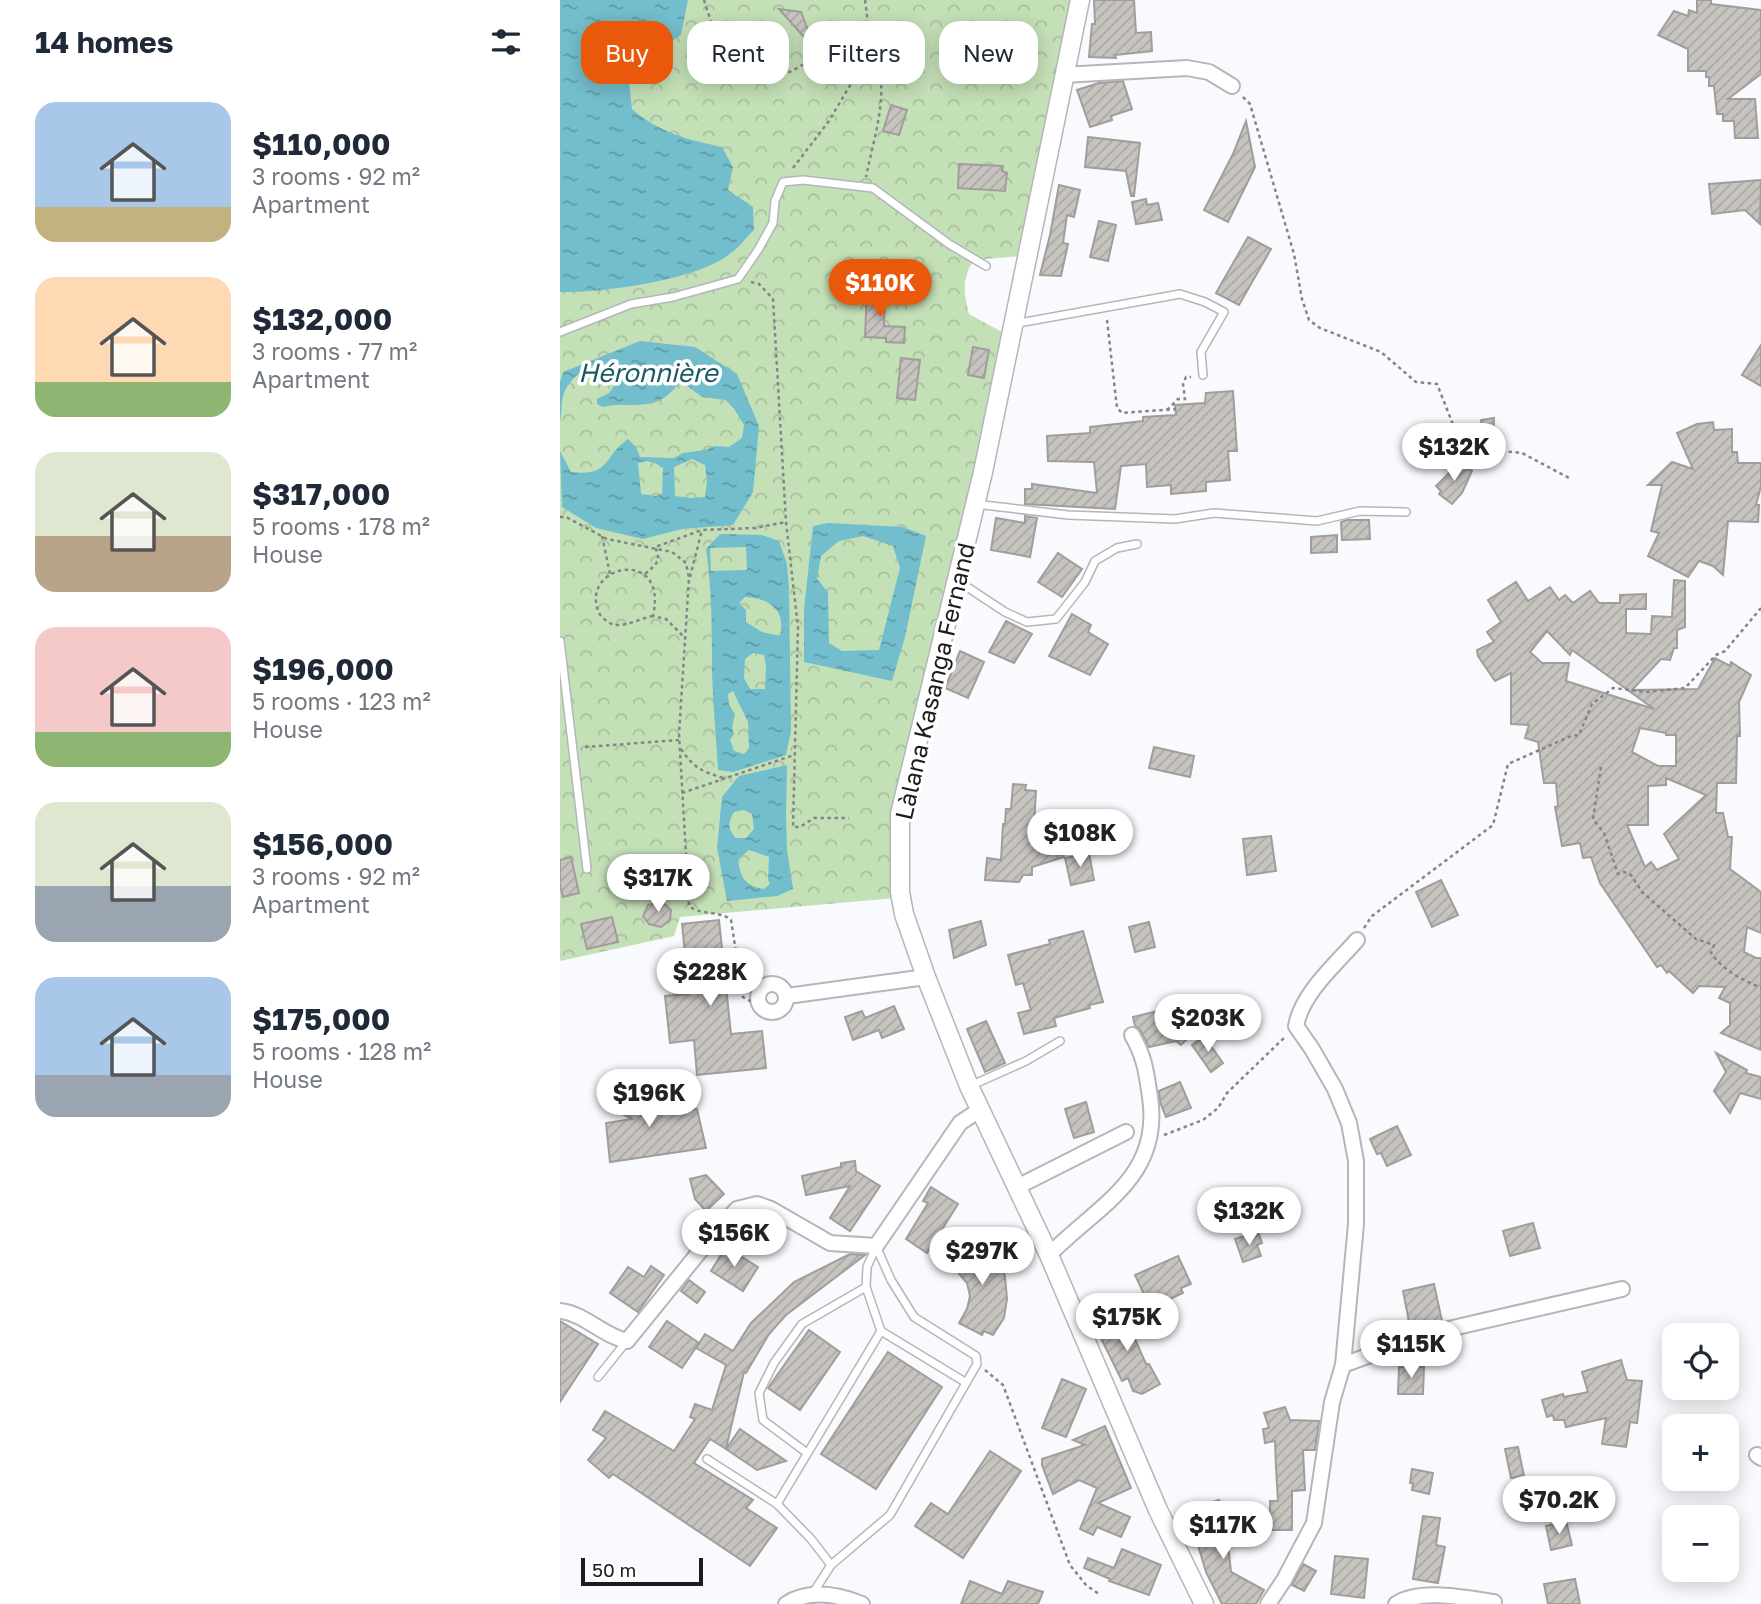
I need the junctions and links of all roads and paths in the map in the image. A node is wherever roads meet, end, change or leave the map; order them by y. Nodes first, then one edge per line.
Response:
1 (704, 0) edge
2 (865, 0) edge
3 (1080, 0) edge
4 (868, 21) edge
5 (803, 64) edge
6 (1063, 75) junction
7 (850, 84) edge
8 (880, 84) edge
9 (1232, 86) joint
10 (783, 182) junction
11 (863, 187) junction
12 (986, 265) dead end
13 (737, 279) junction
14 (1105, 306) junction
15 (1013, 324) junction
16 (560, 331) edge
17 (1203, 375) joint
18 (1176, 409) dead end
19 (1167, 410) junction
20 (1569, 478) dead end
21 (975, 504) junction
22 (1406, 512) dead end
23 (560, 517) edge
24 (786, 522) junction
25 (702, 530) junction
26 (602, 537) junction
27 (1137, 544) dead end
28 (655, 547) junction
29 (610, 574) junction
30 (645, 575) junction
31 (689, 578) junction
32 (958, 581) junction
33 (1761, 608) edge
34 (653, 616) junction
35 (685, 639) junction
36 (560, 640) edge
37 (679, 740) junction
38 (680, 746) junction
39 (572, 748) junction
40 (794, 755) junction
41 (1601, 767) dead end
42 (725, 778) junction
43 (682, 793) junction
44 (849, 818) dead end
45 (587, 869) dead end
46 (1357, 940) joint
47 (926, 977) junction
48 (1761, 988) edge
49 (757, 1000) joint
50 (1296, 1026) junction
51 (1132, 1035) dead end
52 (1060, 1041) dead end
53 (969, 1086) junction
54 (981, 1109) junction
55 (1126, 1132) dead end
56 (1149, 1142) junction
57 (1017, 1187) junction
58 (876, 1247) junction
59 (1049, 1255) junction
60 (866, 1287) junction
61 (1622, 1289) dead end
62 (560, 1311) edge
63 (881, 1331) junction
64 (627, 1341) junction
65 (977, 1364) junction
66 (1343, 1365) junction
67 (598, 1377) dead end
68 (965, 1382) junction
69 (807, 1453) junction
70 (707, 1459) dead end
71 (777, 1504) junction
72 (831, 1565) junction
73 (813, 1593) junction
74 (1099, 1594) dead end
75 (1494, 1602) dead end
76 (786, 1604) edge
77 (862, 1604) edge
78 (1203, 1604) edge
79 (1269, 1604) edge
80 (1396, 1604) edge

1 - 5 path
2 - 4 path
3 - 6 street, Làlana Kasanga Fernand
6 - 9 street
6 - 15 street, Làlana Kasanga Fernand
7 - 10 path
8 - 11 path
9 - 20 path
10 - 11 lane
10 - 13 lane
11 - 12 lane
13 - 16 lane
13 - 24 path
14 - 15 lane
14 - 17 lane
14 - 19 path
15 - 21 street, Làlana Kasanga Fernand
17 - 19 path
18 - 19 path
21 - 22 lane
21 - 32 street, Làlana Kasanga Fernand
23 - 26 path
24 - 25 path
24 - 40 path
25 - 28 path
25 - 31 path
26 - 28 path
26 - 29 path
27 - 32 lane
28 - 30 path
28 - 31 path
29 - 30 path
29 - 34 path
30 - 34 path
31 - 35 path
32 - 47 street, Làlana Kasanga Fernand
33 - 46 path
34 - 35 path
35 - 37 path
36 - 39 lane
37 - 38 path
37 - 39 path
38 - 42 path
38 - 43 path
39 - 45 lane
40 - 42 path
40 - 44 path
41 - 48 path
42 - 43 path
43 - 49 path
46 - 50 street
47 - 49 street
47 - 53 street, Làlana Kasanga Fernand
50 - 56 path
50 - 66 street
51 - 56 street
52 - 53 lane
53 - 54 street, Làlana Kasanga Fernand
54 - 57 street, Làlana Kasanga Fernand
54 - 58 street
55 - 57 street
56 - 59 street
57 - 59 street, Làlana Kasanga Fernand
58 - 60 lane
58 - 64 street
58 - 65 lane
59 - 78 street, Làlana Kasanga Fernand
60 - 63 lane
60 - 69 lane
61 - 66 street
62 - 64 street
63 - 68 lane
63 - 69 lane
64 - 67 lane
65 - 68 lane
65 - 74 path
66 - 79 street
68 - 72 lane
69 - 71 lane
70 - 71 lane
71 - 72 lane
72 - 73 lane
73 - 76 street
73 - 77 street
75 - 80 street

